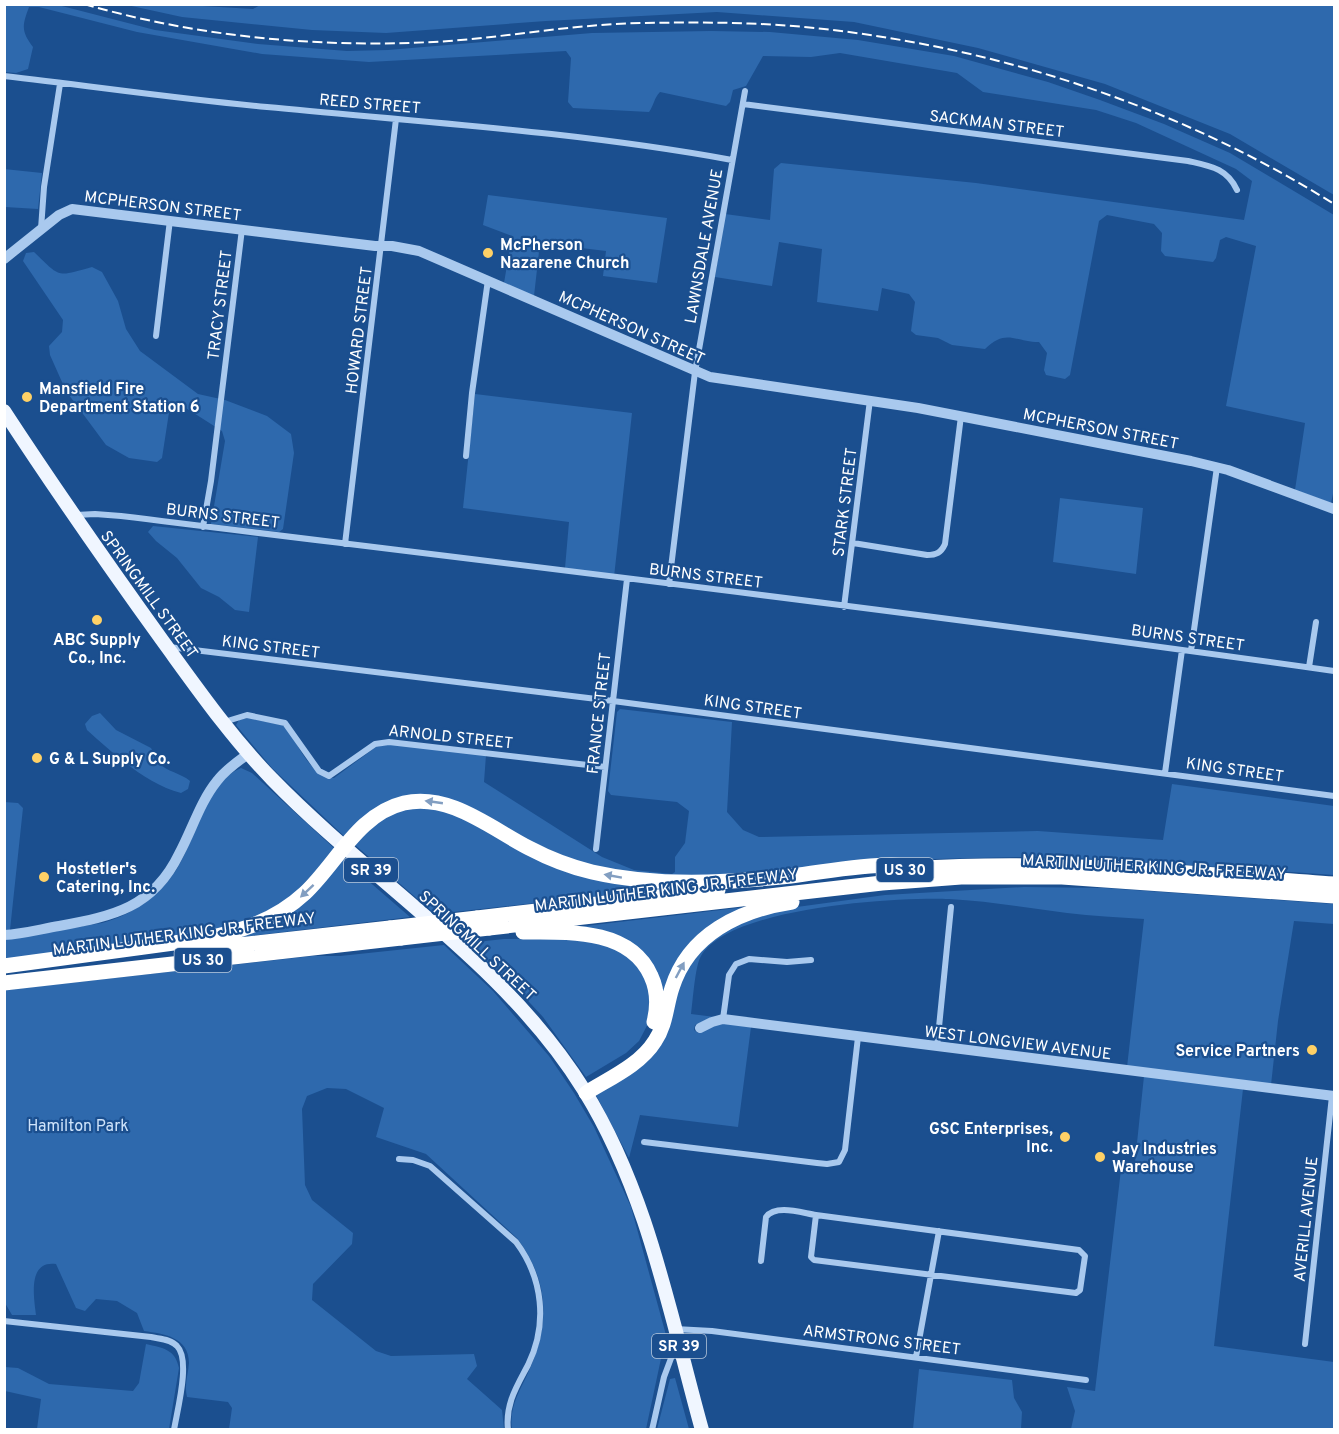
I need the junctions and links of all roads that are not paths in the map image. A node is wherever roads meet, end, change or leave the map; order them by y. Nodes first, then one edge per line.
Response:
1 (4, 76) edge
2 (60, 84) junction
3 (745, 91) dead end
4 (743, 104) junction
5 (396, 119) junction
6 (732, 160) junction
7 (1237, 190) dead end
8 (170, 220) junction
9 (41, 229) junction
10 (242, 229) junction
11 (382, 246) junction
12 (4, 259) edge
13 (488, 280) junction
14 (156, 336) dead end
15 (695, 372) junction
16 (870, 400) junction
17 (4, 411) edge
18 (961, 416) junction
19 (466, 456) dead end
20 (1217, 467) junction
21 (1335, 509) edge
22 (73, 516) junction
23 (203, 526) junction
24 (853, 543) junction
25 (345, 544) junction
26 (627, 579) junction
27 (669, 584) junction
28 (844, 607) junction
29 (1316, 622) dead end
30 (168, 647) junction
31 (1182, 650) junction
32 (1191, 651) junction
33 (1309, 668) junction
34 (1335, 671) edge
35 (613, 701) junction
36 (223, 723) junction
37 (248, 754) junction
38 (605, 766) junction
39 (1165, 773) junction
40 (1335, 796) edge
41 (345, 847) junction
42 (597, 849) dead end
43 (922, 868) junction
44 (1062, 877) junction
45 (1335, 884) edge
46 (1335, 896) edge
47 (951, 907) dead end
48 (487, 926) junction
49 (4, 935) edge
50 (399, 936) junction
51 (811, 960) dead end
52 (4, 966) edge
53 (4, 972) edge
54 (4, 983) edge
55 (723, 1019) junction
56 (700, 1028) dead end
57 (858, 1037) junction
58 (937, 1047) junction
59 (584, 1089) junction
60 (1333, 1096) edge
61 (644, 1142) dead end
62 (399, 1159) dead end
63 (816, 1215) junction
64 (939, 1231) junction
65 (761, 1261) dead end
66 (930, 1274) junction
67 (4, 1321) edge
68 (676, 1335) junction
69 (1305, 1344) dead end
70 (916, 1357) junction
71 (1086, 1380) dead end
72 (174, 1430) edge
73 (508, 1430) edge
74 (652, 1430) edge
75 (702, 1430) edge

1 - 2 street, REED STREET
2 - 5 street, REED STREET
2 - 9 street
3 - 4 street, LAWNSDALE AVENUE
4 - 6 street, LAWNSDALE AVENUE
4 - 7 street, SACKMAN STREET
5 - 6 street, REED STREET
5 - 11 street, HOWARD STREET
6 - 15 street, LAWNSDALE AVENUE
8 - 9 street, MCPHERSON STREET
8 - 10 street, MCPHERSON STREET
8 - 14 street
9 - 12 street, MCPHERSON STREET
10 - 11 street, MCPHERSON STREET
10 - 23 street, TRACY STREET
11 - 13 street, MCPHERSON STREET
11 - 25 street, HOWARD STREET
13 - 15 street, MCPHERSON STREET
13 - 19 street
15 - 16 street, MCPHERSON STREET
15 - 27 street, LAWNSDALE AVENUE
16 - 18 street, MCPHERSON STREET
16 - 24 street, STARK STREET
17 - 22 main road, SPRINGMILL STREET / SR 39
18 - 20 street, MCPHERSON STREET
18 - 24 street
20 - 21 street, MCPHERSON STREET
20 - 32 street
22 - 23 street, BURNS STREET
22 - 30 main road, SPRINGMILL STREET / SR 39
23 - 25 street, BURNS STREET
24 - 28 street, STARK STREET
25 - 26 street, BURNS STREET
26 - 27 street, BURNS STREET
26 - 35 street, FRANCE STREET
27 - 28 street, BURNS STREET
28 - 31 street, BURNS STREET
29 - 33 street
30 - 35 street, KING STREET
30 - 36 main road, SPRINGMILL STREET / SR 39
31 - 32 street, BURNS STREET
31 - 39 street
32 - 33 street, BURNS STREET
33 - 34 street, BURNS STREET
35 - 38 street, FRANCE STREET
35 - 39 street, KING STREET
36 - 37 main road, SPRINGMILL STREET / SR 39
36 - 38 street, ARNOLD STREET
37 - 41 main road, SPRINGMILL STREET / SR 39
37 - 49 street
38 - 42 street, FRANCE STREET
39 - 40 street, KING STREET
43 -> 41 highway
41 -> 52 highway
41 - 59 main road, SPRINGMILL STREET / SR 39
43 - 45 highway, MARTIN LUTHER KING JR. FREEWAY / US 30
43 - 48 highway, MARTIN LUTHER KING JR. FREEWAY / US 30
44 - 46 highway, MARTIN LUTHER KING JR. FREEWAY / US 30
44 - 48 highway, MARTIN LUTHER KING JR. FREEWAY / US 30
59 -> 44 highway
47 - 58 street
48 - 50 highway, MARTIN LUTHER KING JR. FREEWAY / US 30, bridge
48 - 59 highway
50 - 53 highway, MARTIN LUTHER KING JR. FREEWAY / US 30
50 - 54 highway, MARTIN LUTHER KING JR. FREEWAY / US 30
51 - 55 street
55 - 56 street, WEST LONGVIEW AVENUE
55 - 57 street, WEST LONGVIEW AVENUE
57 - 58 street, WEST LONGVIEW AVENUE
57 - 61 street
58 - 60 street, WEST LONGVIEW AVENUE
59 - 68 main road, SPRINGMILL STREET / SR 39
60 - 69 street, AVERILL AVENUE
62 - 73 street
63 - 64 street
63 - 65 street
63 - 66 street
64 - 66 street
64 - 66 street
66 - 70 street
67 - 72 street
68 - 70 street, ARMSTRONG STREET
68 - 74 street
68 - 75 main road, SPRINGMILL STREET / SR 39
70 - 71 street, ARMSTRONG STREET

